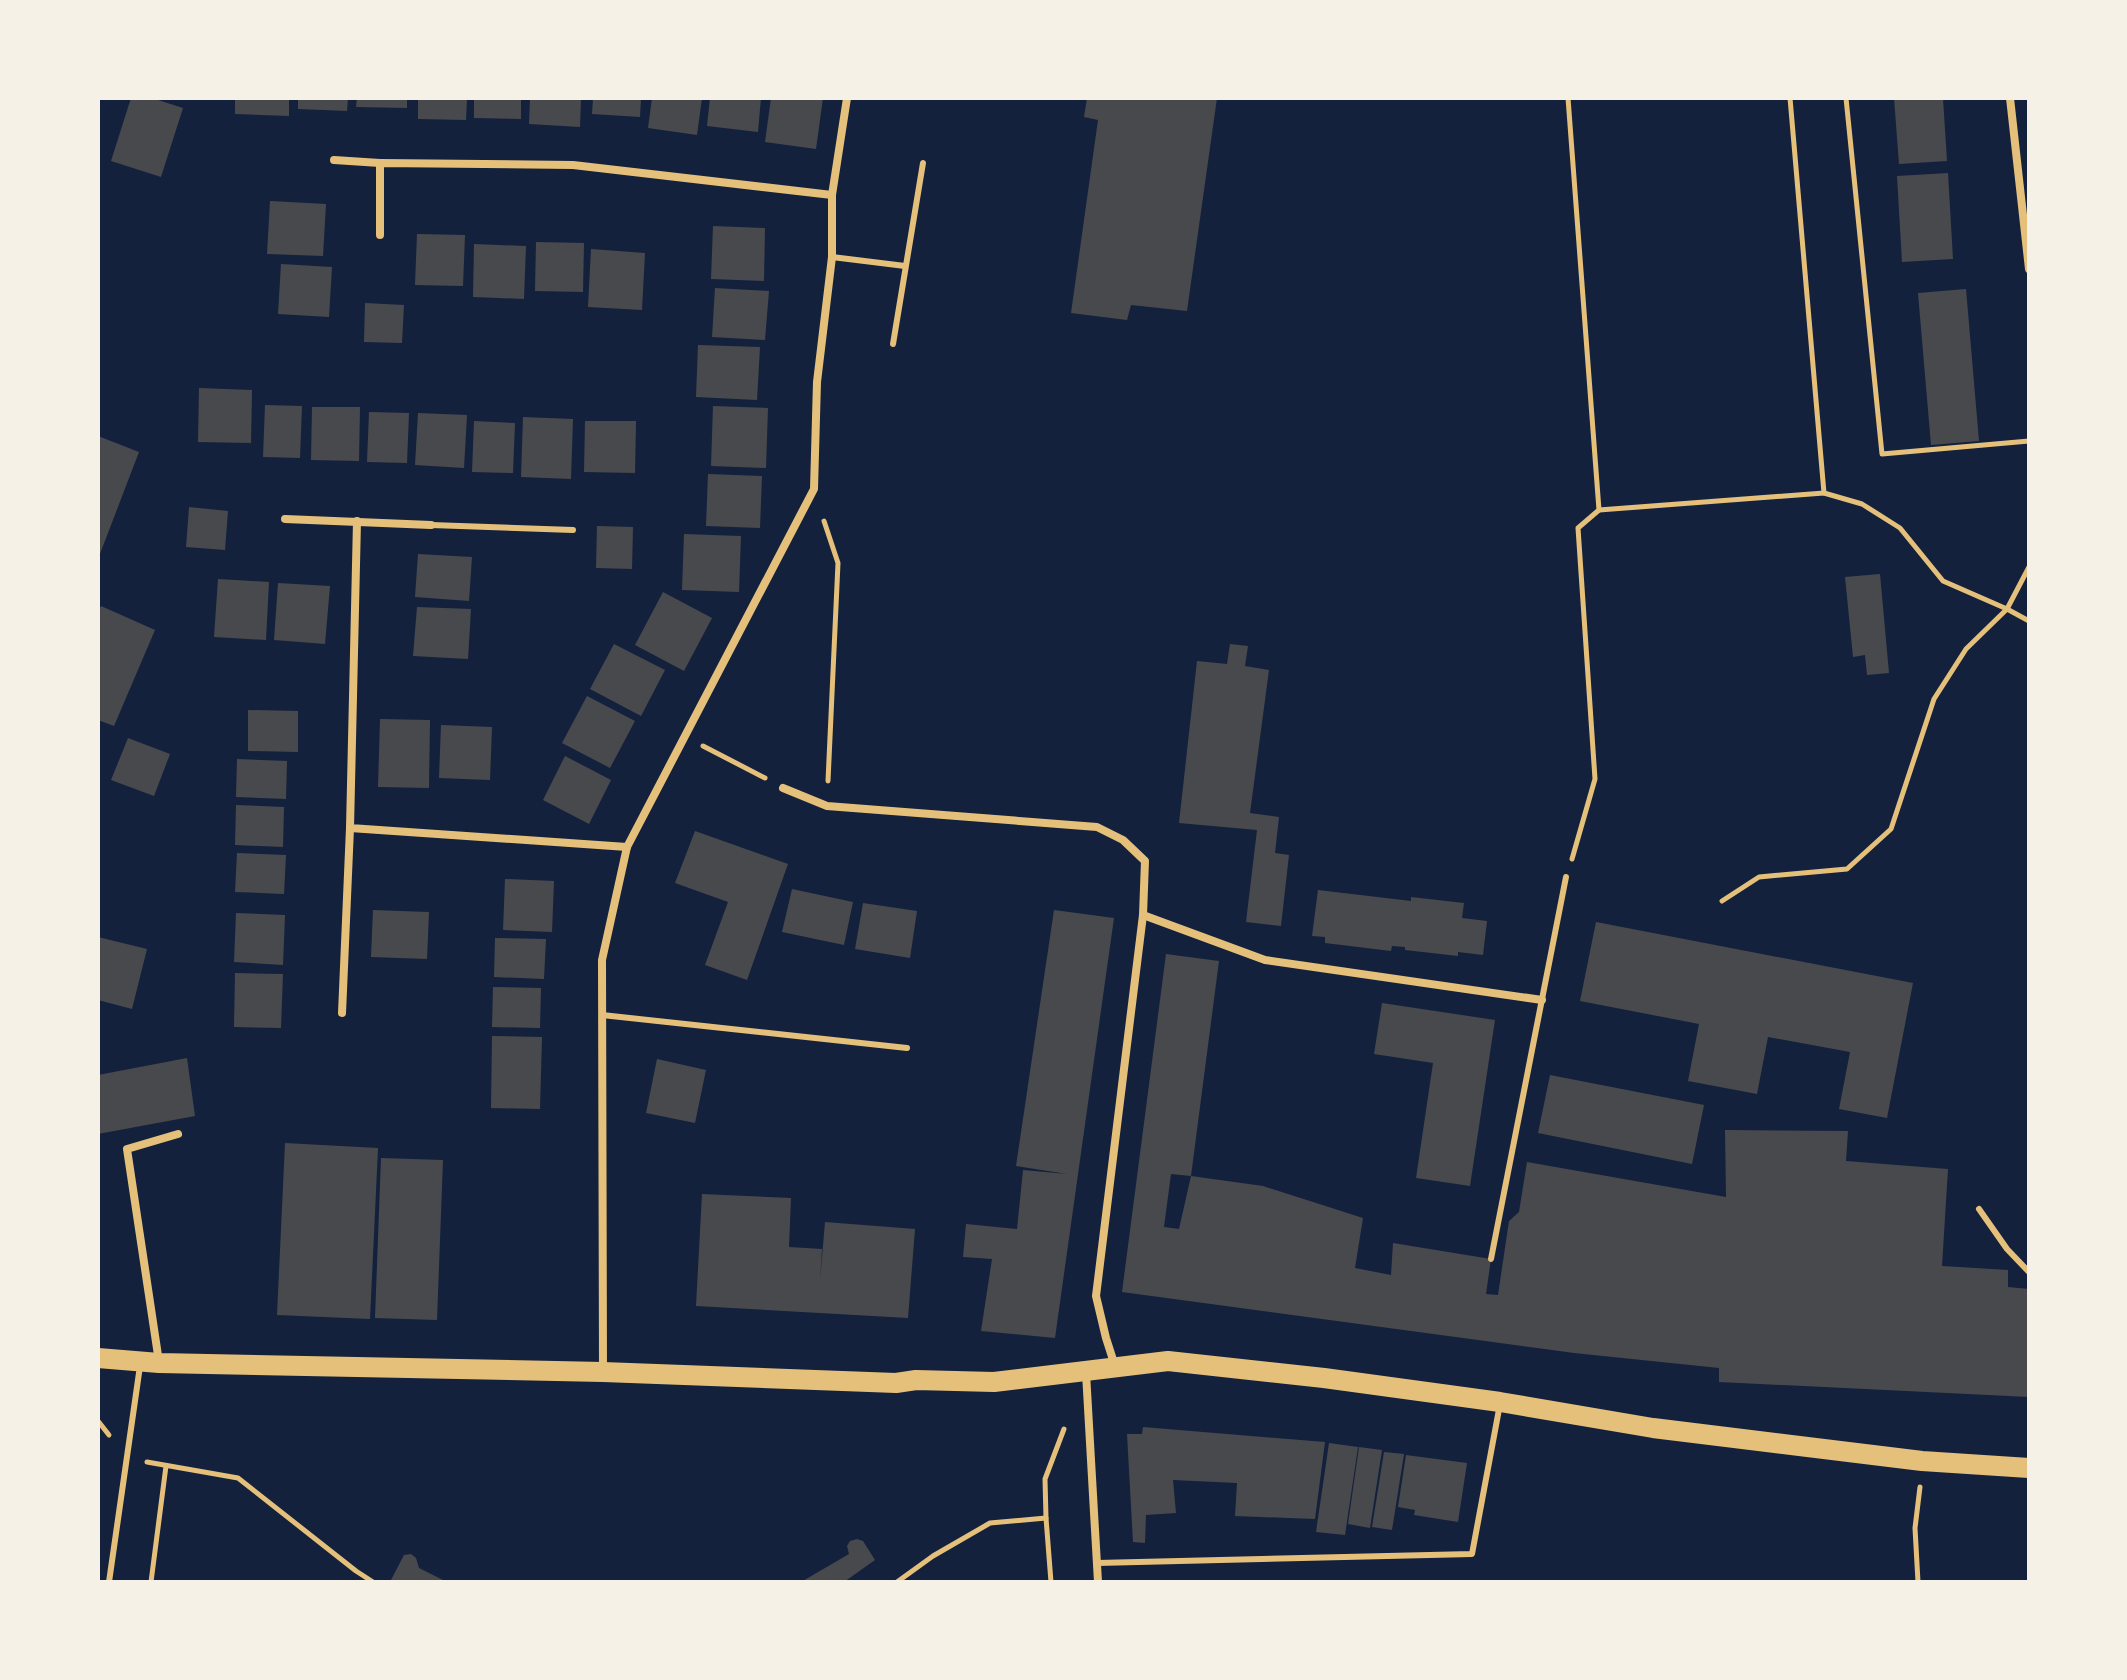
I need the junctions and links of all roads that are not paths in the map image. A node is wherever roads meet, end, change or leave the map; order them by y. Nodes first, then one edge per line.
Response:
1 (847, 98) edge
2 (2010, 98) edge
3 (334, 160) dead end
4 (380, 163) junction
5 (923, 163) dead end
6 (2024, 178) edge
7 (832, 195) junction
8 (380, 235) dead end
9 (832, 257) junction
10 (905, 266) junction
11 (2029, 269) edge
12 (893, 344) dead end
13 (285, 519) dead end
14 (357, 521) junction
15 (431, 525) joint
16 (573, 530) dead end
17 (783, 788) road end
18 (350, 828) junction
19 (627, 847) junction
20 (1566, 877) road end
21 (1143, 915) junction
22 (1542, 1000) junction
23 (342, 1013) dead end
24 (602, 1015) junction
25 (907, 1048) dead end
26 (178, 1134) dead end
27 (1979, 1209) dead end
28 (1491, 1259) dead end
29 (2029, 1272) edge
30 (98, 1358) edge
31 (150, 1362) junction
32 (1116, 1367) junction
33 (603, 1372) junction
34 (1086, 1372) junction
35 (1500, 1402) junction
36 (2029, 1468) edge
37 (1097, 1563) junction
38 (109, 1582) edge
39 (1098, 1582) edge

1 - 7 street
2 - 6 street
3 - 4 street
4 - 7 street
4 - 8 street
5 - 10 lane
6 - 11 street
7 - 9 street
9 - 10 lane
9 - 19 street
10 - 12 lane
13 - 14 street
14 - 15 street
14 - 18 street
15 - 16 lane
17 - 21 street
18 - 19 street
18 - 23 street
19 - 24 street
20 - 22 lane
21 - 22 street
21 - 32 street
22 - 28 lane
24 - 25 lane
24 - 33 street
26 - 31 street
27 - 29 lane
30 - 31 main road
31 - 33 main road
31 - 38 lane
32 - 34 main road
32 - 35 main road
33 - 34 main road
34 - 37 street
35 - 36 main road
35 - 37 lane
37 - 39 street

